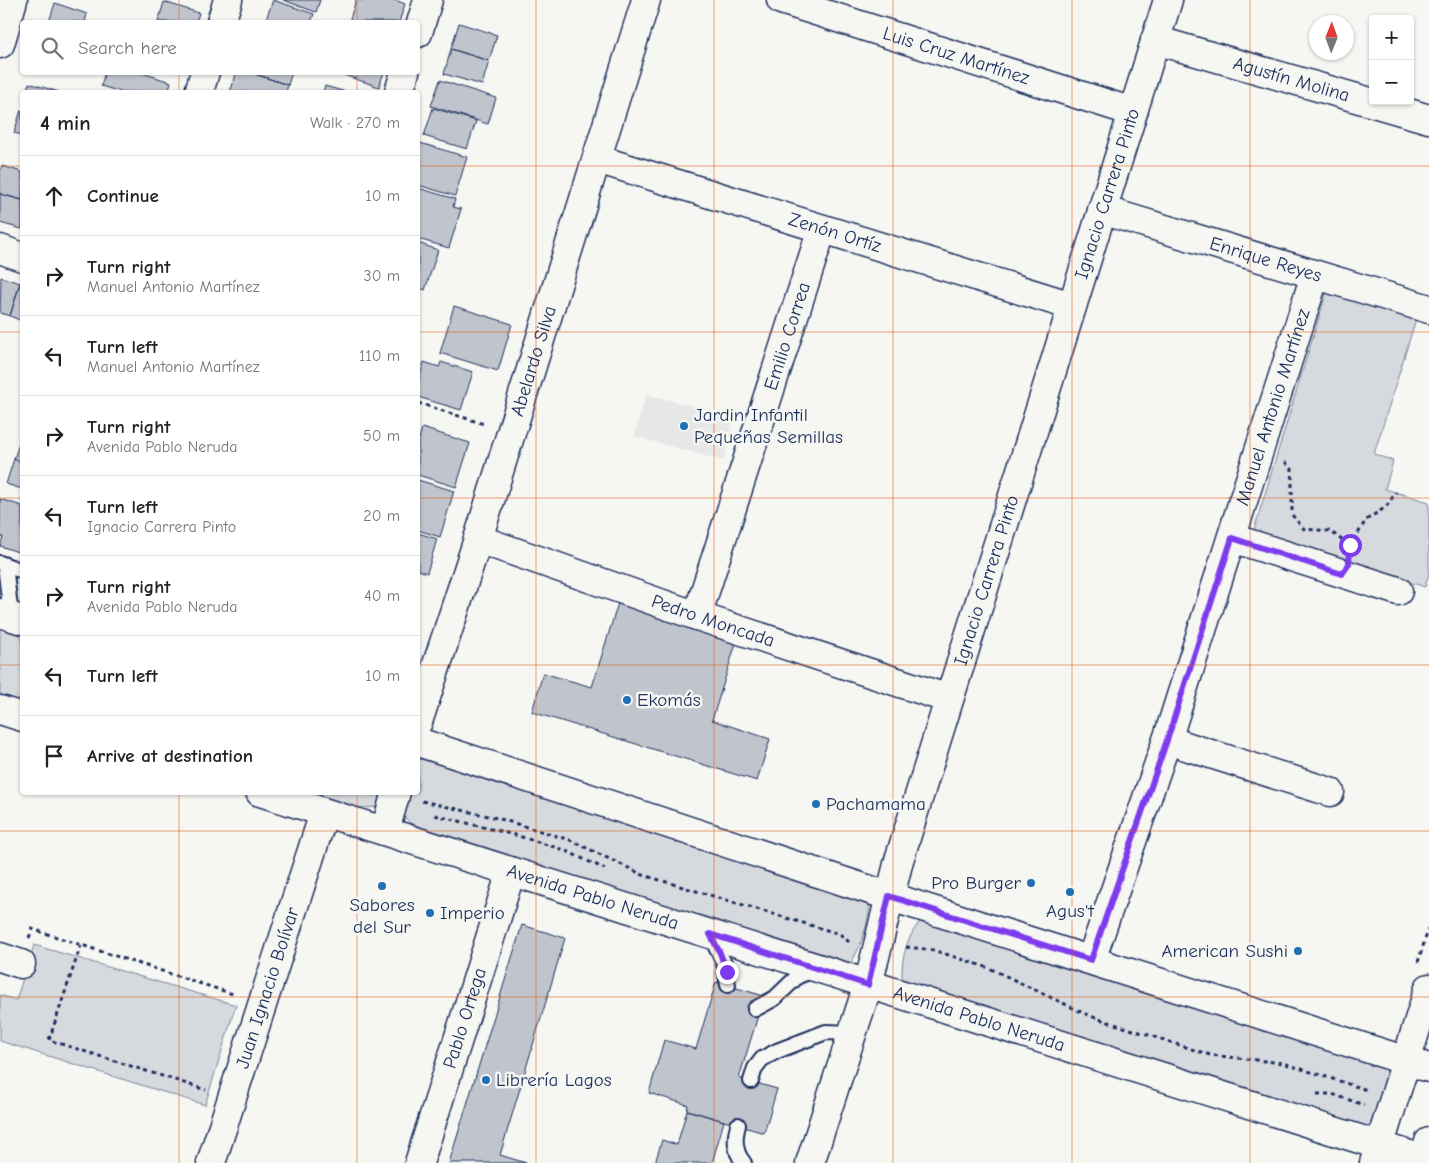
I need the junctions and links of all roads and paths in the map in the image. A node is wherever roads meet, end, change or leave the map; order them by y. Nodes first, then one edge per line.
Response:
1 (13, 0) edge
2 (228, 0) edge
3 (428, 0) edge
4 (646, 0) edge
5 (781, 0) edge
6 (1168, 0) edge
7 (222, 20) edge
8 (420, 26) edge
9 (1155, 40) junction
10 (0, 44) edge
11 (204, 75) edge
12 (404, 75) edge
13 (200, 90) edge
14 (400, 90) edge
15 (1132, 112) junction
16 (1429, 118) edge
17 (596, 159) junction
18 (1102, 210) junction
19 (822, 229) junction
20 (0, 249) edge
21 (20, 255) edge
22 (1315, 275) junction
23 (1072, 306) junction
24 (1429, 309) edge
25 (420, 404) edge
26 (511, 432) junction
27 (1264, 435) junction
28 (1396, 492) dead end
29 (1232, 538) junction
30 (478, 539) junction
31 (1350, 545) junction
32 (2, 564) edge
33 (20, 570) edge
34 (1342, 574) junction
35 (1398, 591) dead end
36 (11, 616) edge
37 (697, 616) junction
38 (949, 699) junction
39 (0, 710) edge
40 (20, 716) edge
41 (420, 716) edge
42 (1167, 740) junction
43 (420, 743) edge
44 (1330, 792) dead end
45 (269, 795) edge
46 (406, 796) edge
47 (324, 813) junction
48 (385, 831) junction
49 (511, 872) junction
50 (889, 896) junction
51 (710, 934) junction
52 (840, 934) dead end
53 (81, 945) junction
54 (907, 946) dead end
55 (10, 960) edge
56 (1091, 960) junction
57 (818, 969) junction
58 (728, 985) dead end
59 (868, 985) junction
60 (1429, 988) edge
61 (262, 1004) junction
62 (755, 1009) dead end
63 (852, 1033) junction
64 (1418, 1064) edge
65 (751, 1081) dead end
66 (1368, 1090) dead end
67 (232, 1099) junction
68 (738, 1125) dead end
69 (1377, 1154) edge
70 (1426, 1156) edge
71 (211, 1163) edge
72 (419, 1163) edge
73 (744, 1163) edge
74 (810, 1163) edge

1 - 10 street
2 - 7 street
3 - 8 street
4 - 17 street, Abelardo Silva
5 - 15 street, Luis Cruz Martínez
6 - 9 street, Ignacio Carrera Pinto
9 - 15 street, Ignacio Carrera Pinto
9 - 16 street, Agustín Molina
11 - 13 street
12 - 14 street
15 - 18 street, Ignacio Carrera Pinto
17 - 19 street, Zenón Ortíz
17 - 26 street, Abelardo Silva
18 - 22 street, Enrique Reyes
18 - 23 street, Ignacio Carrera Pinto
19 - 23 street, Zenón Ortíz
19 - 37 street, Emilio Correa
20 - 21 street
22 - 24 street, Enrique Reyes
22 - 27 street, Manuel Antonio Martínez
23 - 38 street, Ignacio Carrera Pinto
25 - 26 path
26 - 30 street, Abelardo Silva
27 - 29 street, Manuel Antonio Martínez
27 - 31 path
28 - 31 path
29 - 34 street
29 - 42 street, Manuel Antonio Martínez
30 - 37 street, Pedro Moncada
30 - 41 street, Abelardo Silva
31 - 34 path
32 - 33 lane
32 - 36 lane
34 - 35 street
37 - 38 street, Pedro Moncada
38 - 50 street, Ignacio Carrera Pinto
39 - 40 street
42 - 44 street
42 - 56 street, Manuel Antonio Martínez
43 - 50 street
45 - 47 street, Avenida Pablo Neruda
46 - 48 street
46 - 52 path
47 - 48 street, Avenida Pablo Neruda
47 - 61 street, Juan Ignacio Bolívar
48 - 49 street, Avenida Pablo Neruda
49 - 51 street, Avenida Pablo Neruda
49 - 72 street, Pablo Ortega
50 - 56 street
50 - 59 street, Ignacio Carrera Pinto
51 - 57 street, Avenida Pablo Neruda
51 - 58 lane
53 - 55 path
53 - 61 path
53 - 67 path
54 - 66 path
56 - 64 street
57 - 59 street, Avenida Pablo Neruda
57 - 62 lane
59 - 63 street, Ignacio Carrera Pinto
59 - 69 street, Avenida Pablo Neruda
60 - 64 street
61 - 67 street, Juan Ignacio Bolívar
63 - 65 lane
63 - 74 street, Ignacio Carrera Pinto
64 - 69 street
67 - 71 street, Juan Ignacio Bolívar
68 - 73 lane
69 - 70 street, Avenida Pablo Neruda

